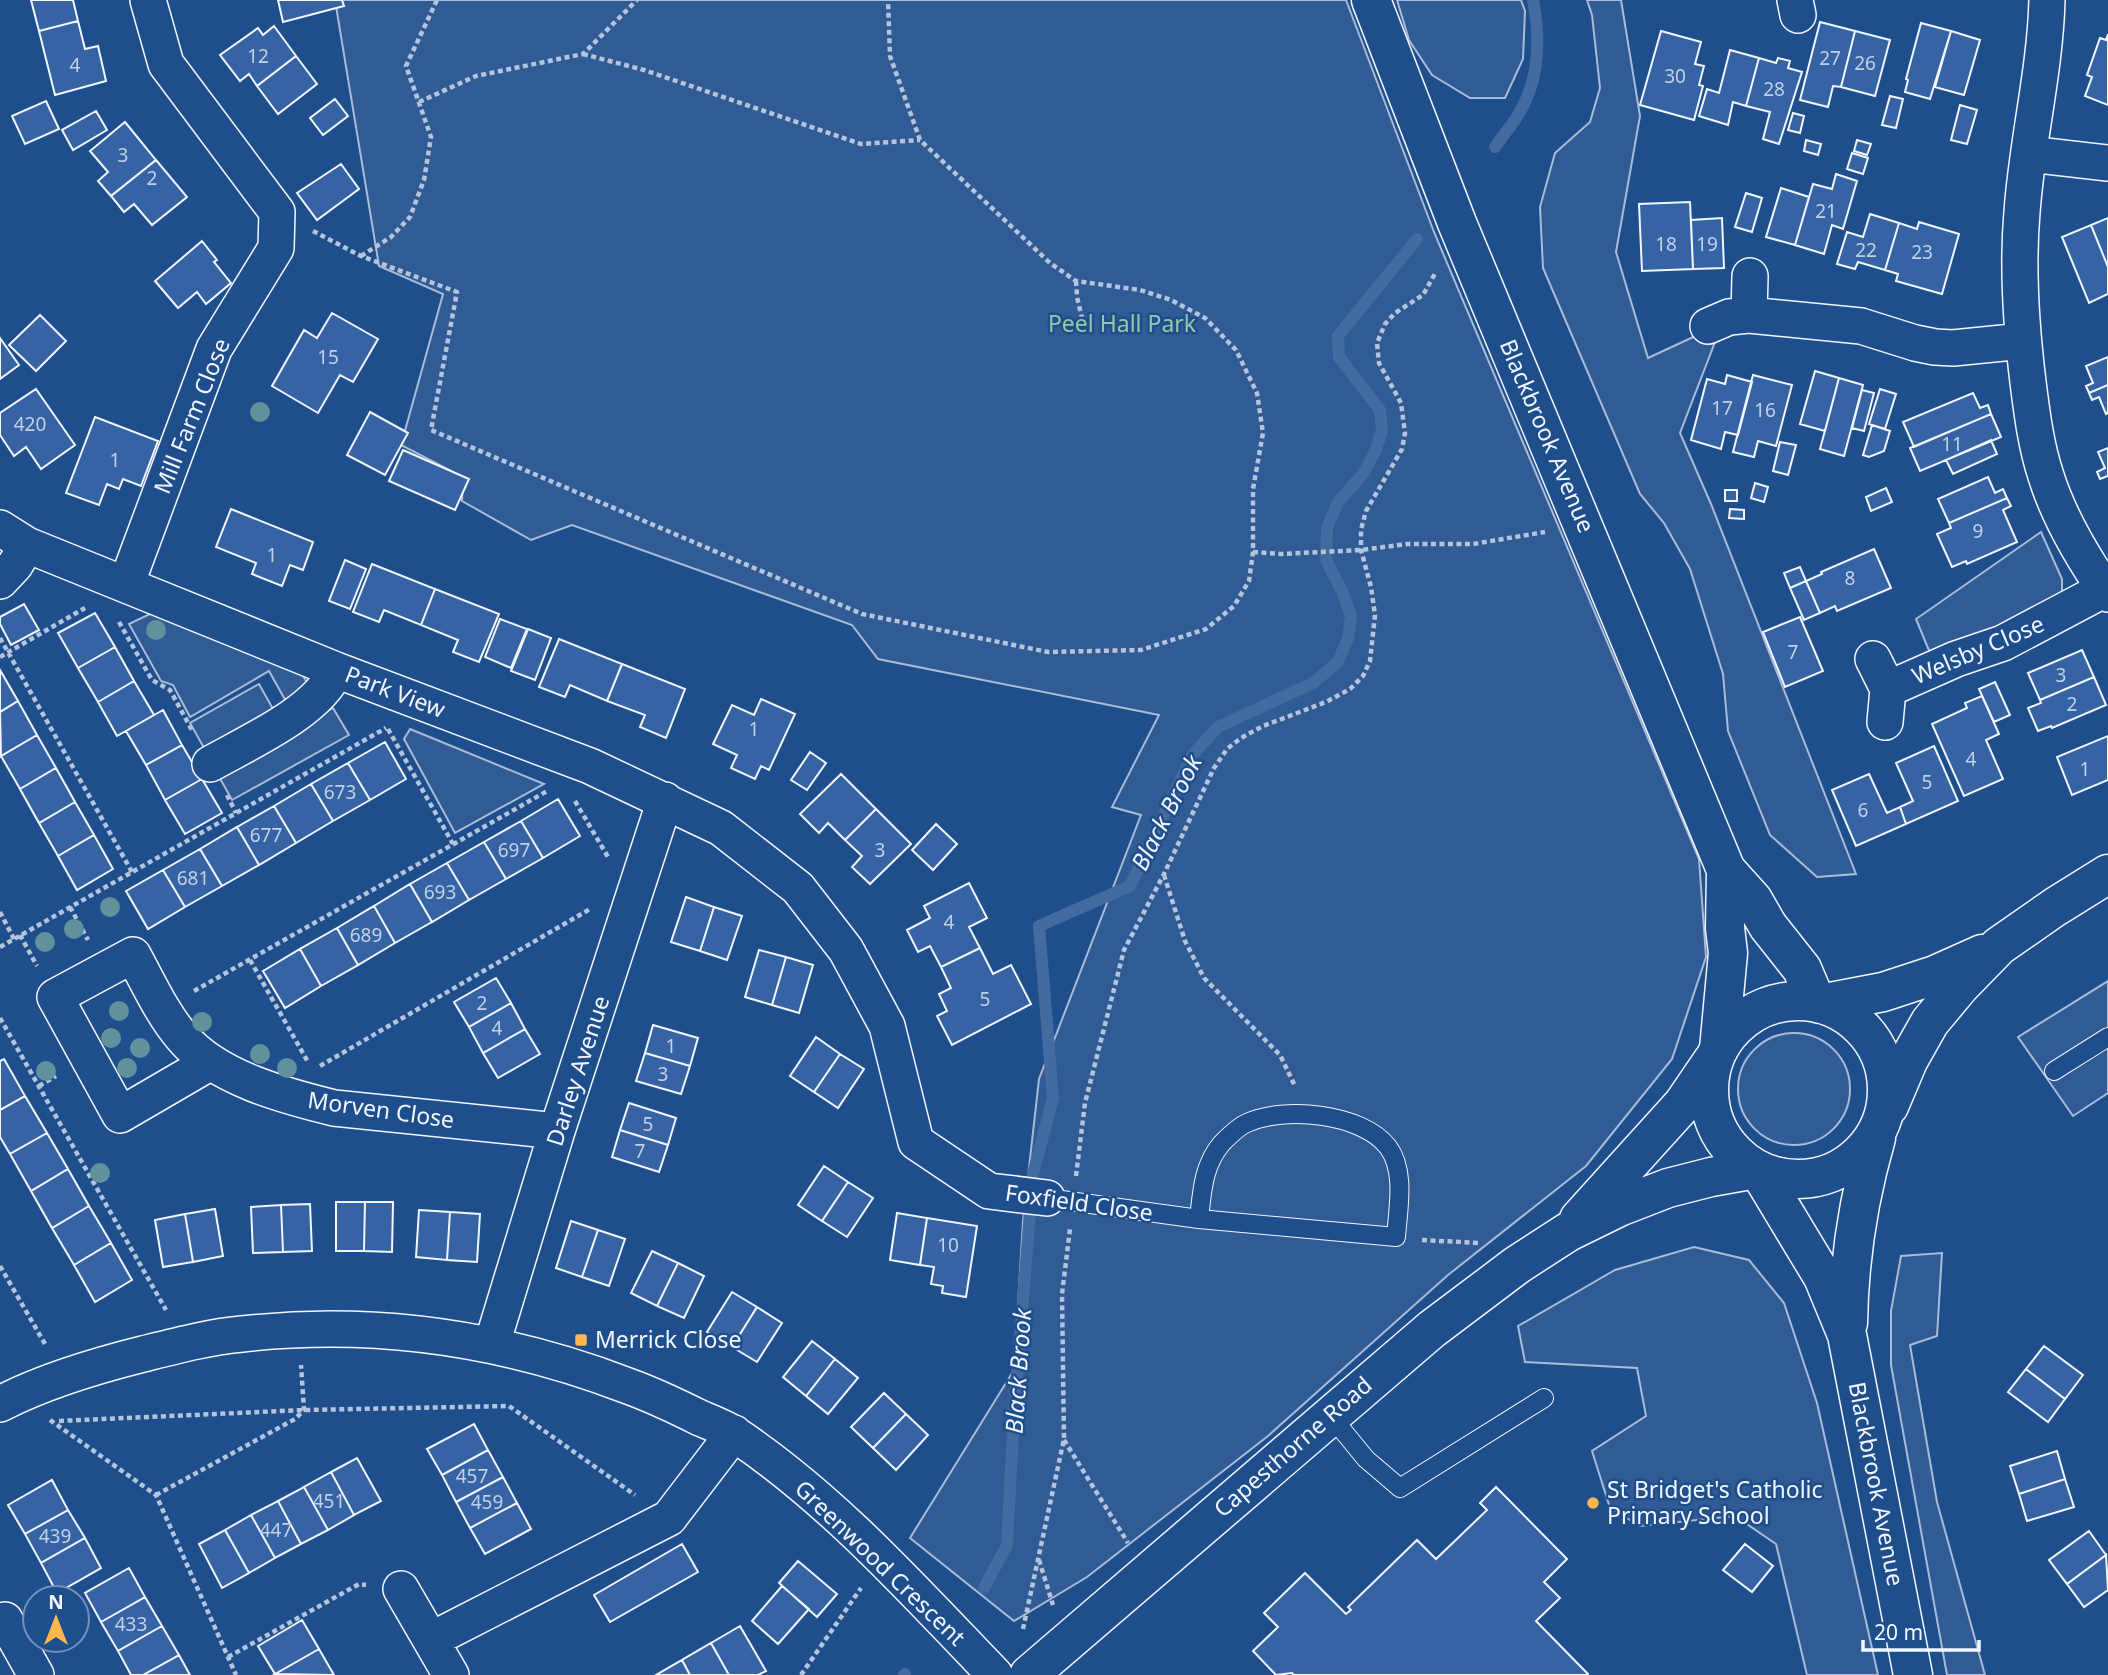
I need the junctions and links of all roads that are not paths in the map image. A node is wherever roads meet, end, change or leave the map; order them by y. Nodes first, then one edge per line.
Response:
1 (148, 0) edge
2 (1371, 0) edge
3 (2047, 0) edge
4 (2029, 154) junction
5 (2108, 163) edge
6 (1750, 276) dead end
7 (1749, 315) junction
8 (1708, 326) dead end
9 (2023, 341) junction
10 (14, 536) edge
11 (0, 581) edge
12 (115, 591) junction
13 (2106, 592) edge
14 (336, 670) junction
15 (1882, 690) dead end
16 (210, 765) road end
17 (665, 800) junction
18 (1726, 870) junction
19 (2108, 874) edge
20 (2000, 946) junction
21 (1818, 1003) junction
22 (2108, 1037) edge
23 (1717, 1053) junction
24 (211, 1062) junction
25 (2054, 1071) dead end
26 (1880, 1127) junction
27 (557, 1131) junction
28 (1758, 1170) junction
29 (1060, 1200) joint
30 (1199, 1219) junction
31 (1568, 1231) junction
32 (1847, 1335) junction
33 (492, 1344) junction
34 (1544, 1398) dead end
35 (4, 1402) edge
36 (1330, 1415) junction
37 (734, 1433) junction
38 (401, 1589) road end
39 (5, 1620) dead end
40 (431, 1640) junction
41 (30, 1673) edge
42 (451, 1675) edge
43 (995, 1675) edge
44 (1029, 1675) edge
45 (1913, 1675) edge

1 - 12 street, Mill Farm Close
2 - 18 street, Blackbrook Avenue
3 - 4 street, Welsby Close
4 - 5 street
4 - 9 street, Welsby Close
6 - 7 street
7 - 8 street
7 - 9 street
9 - 13 street, Welsby Close
10 - 11 street
10 - 12 street, Park View
12 - 14 street, Park View
13 - 15 street, Welsby Close
14 - 16 street
14 - 17 street, Park View
17 - 27 street, Darley Avenue
17 - 29 street, Foxfield Close
18 - 21 street, Blackbrook Avenue
18 - 23 street, Blackbrook Avenue
19 - 20 street
20 - 21 street
20 - 26 street
21 - 23 street
21 - 26 street
22 - 25 lane
23 - 28 street
23 - 31 street, Capesthorne Road
24 - 24 street, Morven Close
24 - 27 street, Morven Close
26 - 28 street
26 - 32 street, Blackbrook Avenue
27 - 33 street, Darley Avenue
28 - 31 street, Capesthorne Road
28 - 32 street, Blackbrook Avenue
29 - 30 lane, Foxfield Close
30 - 30 lane, Foxfield Close
31 - 36 street, Capesthorne Road
32 - 45 street, Blackbrook Avenue
33 - 35 street, Greenwood Crescent
33 - 37 street, Greenwood Crescent
34 - 36 lane
36 - 44 street, Capesthorne Road
37 - 40 street
37 - 43 street, Greenwood Crescent
38 - 40 street
39 - 41 street
40 - 42 street

